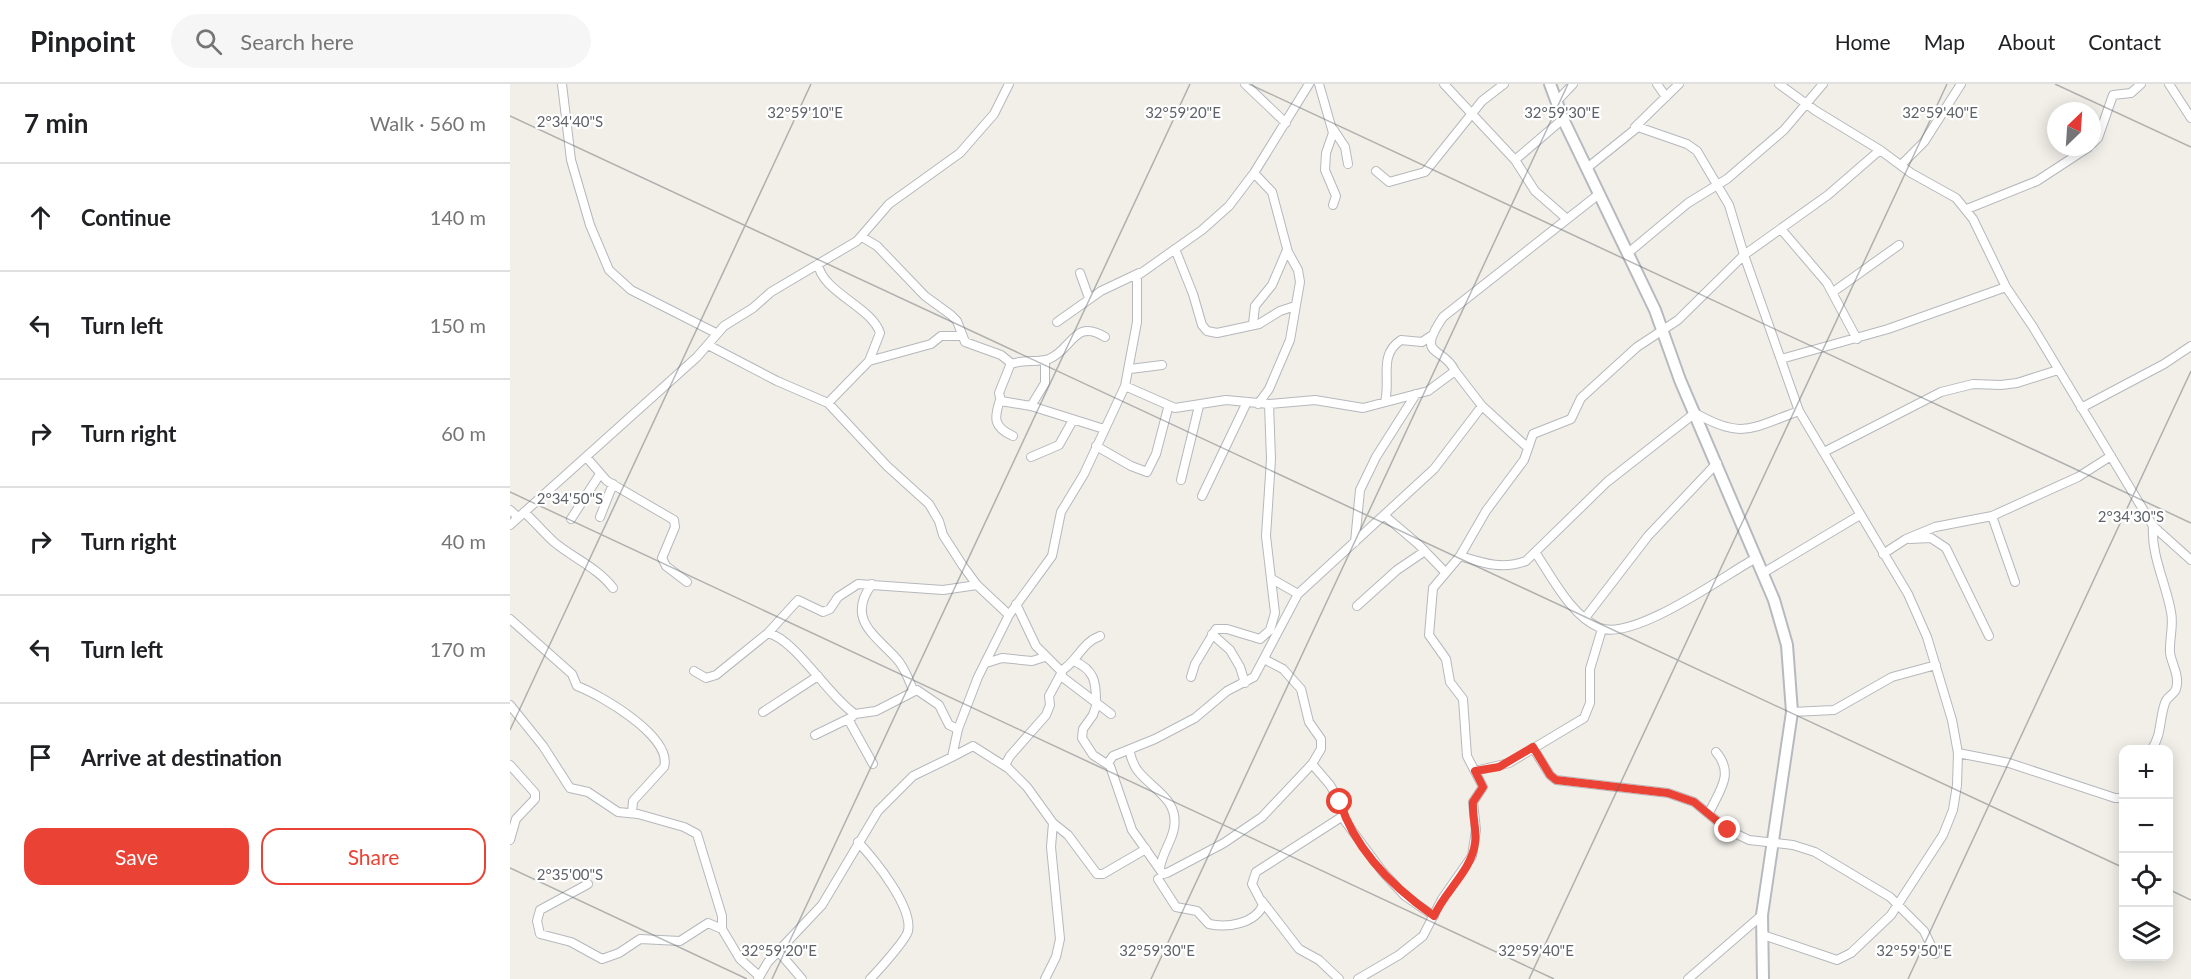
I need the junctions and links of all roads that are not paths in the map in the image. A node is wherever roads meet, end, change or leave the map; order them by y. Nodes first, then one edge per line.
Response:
1 (562, 84) edge
2 (1009, 84) edge
3 (1245, 84) edge
4 (1309, 84) edge
5 (1319, 84) edge
6 (1444, 84) edge
7 (1504, 84) edge
8 (1550, 84) edge
9 (1573, 84) edge
10 (1657, 84) edge
11 (1679, 84) edge
12 (1779, 84) edge
13 (1823, 84) edge
14 (1961, 84) edge
15 (2141, 84) edge
16 (2169, 84) edge
17 (1666, 97) junction
18 (1556, 102) junction
19 (1807, 105) junction
20 (1472, 114) junction
21 (2191, 118) edge
22 (1563, 119) junction
23 (1286, 123) junction
24 (1332, 128) junction
25 (1634, 128) junction
26 (2101, 129) edge
27 (1881, 150) junction
28 (2075, 156) edge
29 (1515, 160) junction
30 (1348, 164) dead end
31 (1902, 165) junction
32 (1587, 168) junction
33 (1376, 171) dead end
34 (1254, 173) junction
35 (1716, 187) junction
36 (1599, 194) junction
37 (1333, 205) dead end
38 (1967, 209) junction
39 (1567, 219) junction
40 (1781, 229) junction
41 (862, 237) junction
42 (1899, 244) dead end
43 (1175, 249) junction
44 (1287, 250) junction
45 (1628, 253) junction
46 (1743, 255) junction
47 (818, 264) junction
48 (1080, 273) dead end
49 (1139, 273) junction
50 (2006, 287) junction
51 (1833, 292) junction
52 (1089, 298) junction
53 (1295, 306) junction
54 (1057, 322) dead end
55 (1253, 324) junction
56 (1662, 330) junction
57 (716, 333) junction
58 (961, 336) junction
59 (1431, 336) junction
60 (1105, 337) dead end
61 (1857, 339) junction
62 (708, 345) junction
63 (2191, 346) edge
64 (1781, 359) junction
65 (1045, 360) junction
66 (869, 362) junction
67 (1011, 364) junction
68 (1161, 365) dead end
69 (1130, 369) junction
70 (1455, 370) junction
71 (2058, 370) junction
72 (1125, 386) junction
73 (1416, 394) junction
74 (1000, 400) junction
75 (1247, 402) junction
76 (1385, 402) junction
77 (828, 403) junction
78 (1258, 404) junction
79 (1269, 404) junction
80 (1030, 406) junction
81 (1199, 406) junction
82 (1482, 406) junction
83 (1168, 408) junction
84 (2081, 408) junction
85 (1799, 411) junction
86 (1695, 412) junction
87 (1073, 420) junction
88 (1104, 429) junction
89 (1013, 436) dead end
90 (1096, 446) junction
91 (1527, 447) junction
92 (1824, 452) junction
93 (2111, 456) junction
94 (1031, 457) dead end
95 (587, 458) junction
96 (1718, 463) junction
97 (600, 474) junction
98 (1181, 480) dead end
99 (614, 484) junction
100 (1202, 496) dead end
101 (510, 510) edge
102 (521, 515) junction
103 (1860, 515) junction
104 (1385, 516) junction
105 (1992, 516) junction
106 (600, 517) dead end
107 (571, 519) dead end
108 (510, 525) edge
109 (2153, 526) junction
110 (1906, 539) junction
111 (1355, 542) junction
112 (1425, 551) junction
113 (1535, 552) junction
114 (1883, 554) junction
115 (1460, 556) junction
116 (1756, 558) junction
117 (2191, 560) edge
118 (1445, 572) junction
119 (1763, 573) junction
120 (1272, 579) junction
121 (687, 582) dead end
122 (2014, 582) dead end
123 (872, 584) junction
124 (977, 585) junction
125 (613, 588) dead end
126 (1298, 594) junction
127 (1016, 604) junction
128 (1357, 606) dead end
129 (1009, 615) junction
130 (1585, 618) junction
131 (510, 620) edge
132 (1602, 628) junction
133 (768, 633) junction
134 (1212, 634) junction
135 (1100, 636) dead end
136 (1989, 636) dead end
137 (1045, 657) junction
138 (1264, 659) junction
139 (1074, 661) junction
140 (986, 663) junction
141 (1936, 665) junction
142 (694, 671) dead end
143 (1061, 673) junction
144 (818, 676) junction
145 (1191, 677) dead end
146 (1245, 683) junction
147 (913, 690) junction
148 (1096, 702) junction
149 (510, 705) edge
150 (763, 712) dead end
151 (1792, 712) junction
152 (855, 714) junction
153 (1111, 714) dead end
154 (848, 719) junction
155 (958, 729) junction
156 (815, 735) dead end
157 (2154, 745) edge
158 (1533, 747) junction
159 (1129, 750) junction
160 (1716, 752) dead end
161 (1959, 753) junction
162 (952, 757) junction
163 (1108, 763) junction
164 (873, 764) dead end
165 (1312, 764) junction
166 (510, 765) edge
167 (1006, 767) junction
168 (1475, 771) junction
169 (2119, 797) edge
170 (632, 813) junction
171 (1709, 813) junction
172 (1343, 816) junction
173 (1053, 823) junction
174 (510, 840) edge
175 (858, 842) junction
176 (1772, 843) junction
177 (1146, 849) junction
178 (1160, 869) junction
179 (1158, 879) dead end
180 (588, 884) dead end
181 (1261, 900) junction
182 (1899, 905) junction
183 (1762, 915) junction
184 (1434, 916) junction
185 (722, 929) junction
186 (1762, 935) junction
187 (778, 951) junction
188 (1935, 954) dead end
189 (758, 977) edge
190 (802, 979) edge
191 (870, 979) edge
192 (1045, 979) edge
193 (1339, 979) edge
194 (1358, 979) edge
195 (1688, 979) edge
196 (1763, 979) edge

1 - 57 street
2 - 41 street
3 - 23 street
4 - 23 street
5 - 24 street
6 - 20 street
7 - 20 street
8 - 18 street
9 - 18 street
10 - 17 street
11 - 17 street
12 - 19 street
13 - 19 street
14 - 31 street
15 - 26 street
16 - 21 street
17 - 25 street
18 - 22 street
19 - 27 street
19 - 35 street
20 - 29 street
20 - 33 street
22 - 29 street
22 - 32 street
23 - 34 street
24 - 30 street
24 - 37 street
25 - 32 street
25 - 35 street
27 - 31 street
27 - 40 street
28 - 38 street
29 - 39 street
31 - 38 street
32 - 36 street
34 - 43 street
34 - 44 street
35 - 45 street
35 - 46 street
36 - 39 street
36 - 45 street
38 - 50 street
39 - 59 street
40 - 46 street
40 - 51 street
41 - 47 street
41 - 58 street
42 - 51 street
43 - 49 street
43 - 55 street
44 - 53 street
44 - 55 street
45 - 56 street
46 - 56 street
46 - 64 street
47 - 57 street
47 - 66 street
48 - 52 street
49 - 52 street
49 - 69 street
50 - 61 street
50 - 71 street
51 - 61 street
52 - 54 street
53 - 55 street
53 - 78 street
56 - 86 street
56 - 91 street
57 - 62 street
58 - 66 street
58 - 67 street
59 - 70 street
59 - 76 street
60 - 65 street
61 - 64 street
62 - 77 street
62 - 95 street
63 - 84 street
64 - 85 street
65 - 67 street
65 - 80 street
66 - 77 street
67 - 74 street
68 - 69 street
69 - 72 street
70 - 73 street
70 - 82 street
71 - 84 street
71 - 92 street
72 - 83 street
72 - 88 street
73 - 76 street
73 - 111 street
74 - 80 street
74 - 89 street
75 - 78 street
75 - 81 street
75 - 100 street
76 - 79 street
77 - 124 street
78 - 79 street
79 - 120 street
80 - 87 street
81 - 83 street
81 - 98 street
82 - 91 street
82 - 104 street
83 - 90 street
84 - 93 street
85 - 86 street
85 - 92 street
86 - 96 street
86 - 113 street
87 - 88 street
87 - 94 street
88 - 90 street
90 - 127 street
91 - 115 street
92 - 103 street
93 - 105 street
93 - 109 street
95 - 97 street
95 - 102 street
96 - 116 street
96 - 130 street
97 - 99 street
97 - 107 street
99 - 106 street
99 - 121 street
101 - 102 street
102 - 108 street
102 - 125 street
103 - 114 street
103 - 119 street
104 - 111 street
104 - 112 street
105 - 110 street
105 - 122 street
109 - 117 street
109 - 157 street
110 - 114 street
110 - 136 street
111 - 126 street
112 - 118 street
112 - 128 street
113 - 115 street
113 - 130 street
114 - 141 street
115 - 118 street
116 - 119 street
116 - 132 street
118 - 168 street
119 - 151 street
120 - 126 street
120 - 134 street
123 - 124 street
123 - 133 street
123 - 147 street
124 - 129 street
126 - 138 street
127 - 129 street
127 - 137 street
129 - 140 street
130 - 132 street
131 - 170 street
132 - 158 street
133 - 142 street
133 - 144 street
134 - 145 street
134 - 146 street
135 - 139 street
137 - 140 street
137 - 143 street
138 - 146 street
138 - 165 street
139 - 143 street
139 - 148 street
140 - 155 street
141 - 151 street
141 - 161 street
143 - 148 street
143 - 167 street
144 - 150 street
144 - 152 street
146 - 159 street
147 - 152 street
147 - 155 street
148 - 153 street
148 - 163 street
149 - 170 street
151 - 176 street
152 - 154 street
154 - 156 street
154 - 164 street
155 - 162 street
158 - 168 street
158 - 171 street
159 - 163 street
159 - 178 street
160 - 171 street
161 - 169 street
161 - 182 street
162 - 167 street
162 - 175 street
163 - 177 street
165 - 172 street
165 - 178 street
166 - 174 street
167 - 173 street
168 - 184 street
170 - 185 street
171 - 176 street
172 - 181 street
172 - 184 street
173 - 177 street
173 - 192 street
175 - 187 street
175 - 191 street
176 - 182 street
176 - 183 street
177 - 178 street
179 - 181 street
180 - 185 street
181 - 193 street
182 - 186 street
182 - 188 street
183 - 186 street
183 - 195 street
184 - 194 street
185 - 189 street
186 - 196 street
187 - 189 street
187 - 190 street

